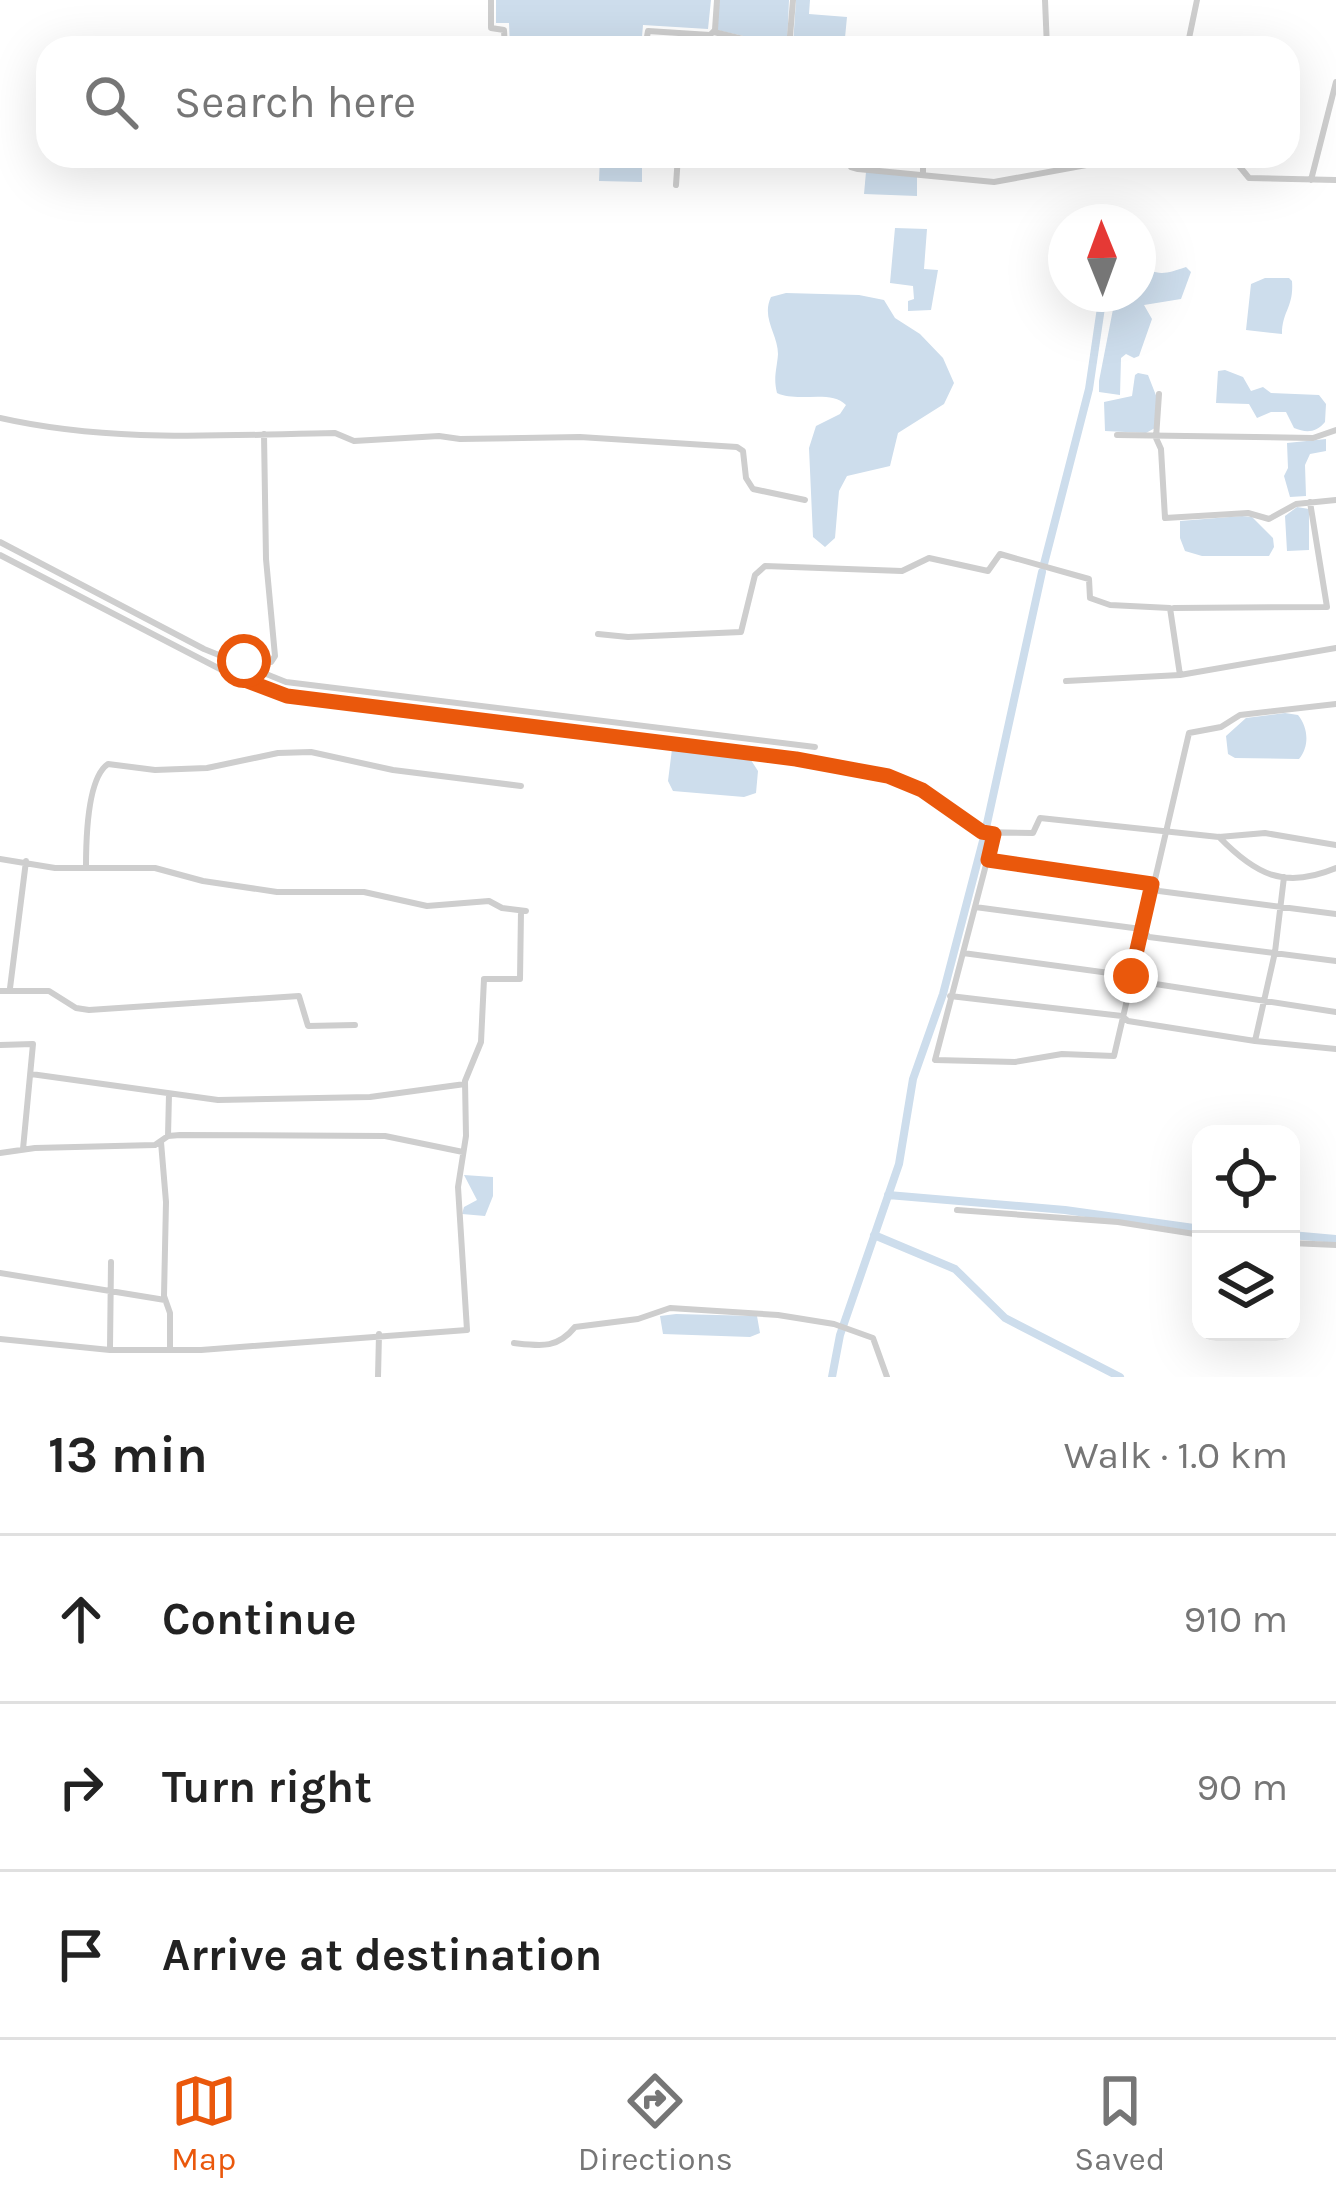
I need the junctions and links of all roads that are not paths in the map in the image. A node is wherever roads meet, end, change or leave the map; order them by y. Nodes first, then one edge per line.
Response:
1 (491, 0) edge
2 (717, 0) edge
3 (793, 0) edge
4 (1045, 0) edge
5 (1197, 0) edge
6 (714, 32) junction
7 (505, 36) edge
8 (648, 36) edge
9 (706, 36) edge
10 (706, 36) edge
11 (732, 36) edge
12 (786, 36) edge
13 (1046, 36) edge
14 (1190, 36) edge
15 (1336, 82) edge
16 (677, 168) edge
17 (865, 168) edge
18 (923, 168) edge
19 (1069, 168) edge
20 (1241, 168) edge
21 (1054, 170) joint
22 (923, 172) junction
23 (1311, 180) junction
24 (1336, 180) edge
25 (676, 184) dead end
26 (1159, 394) dead end
27 (0, 418) edge
28 (1336, 430) edge
29 (264, 434) junction
30 (1117, 435) dead end
31 (1156, 436) junction
32 (805, 500) dead end
33 (1336, 500) edge
34 (1310, 502) junction
35 (0, 542) edge
36 (0, 554) edge
37 (1170, 608) junction
38 (598, 634) dead end
39 (1336, 649) edge
40 (240, 665) junction
41 (1180, 675) junction
42 (234, 676) junction
43 (1066, 681) dead end
44 (1336, 704) edge
45 (815, 746) dead end
46 (521, 786) dead end
47 (1166, 830) junction
48 (994, 834) junction
49 (1219, 837) junction
50 (1336, 845) edge
51 (0, 859) edge
52 (988, 860) junction
53 (26, 861) junction
54 (86, 867) junction
55 (1336, 868) edge
56 (1284, 877) junction
57 (1152, 884) junction
58 (975, 907) junction
59 (1281, 907) junction
60 (1336, 914) edge
61 (1141, 928) junction
62 (1275, 952) junction
63 (963, 953) junction
64 (1336, 961) edge
65 (1131, 976) junction
66 (5, 991) edge
67 (950, 996) junction
68 (1261, 1003) junction
69 (1336, 1012) edge
70 (1122, 1016) junction
71 (355, 1025) dead end
72 (1255, 1041) junction
73 (0, 1046) edge
74 (1336, 1049) edge
75 (31, 1074) junction
76 (465, 1084) junction
77 (169, 1094) junction
78 (164, 1139) junction
79 (23, 1149) junction
80 (463, 1152) junction
81 (0, 1153) edge
82 (957, 1210) dead end
83 (1192, 1234) edge
84 (1300, 1243) edge
85 (1336, 1245) edge
86 (111, 1262) dead end
87 (0, 1273) edge
88 (110, 1292) junction
89 (165, 1300) junction
90 (379, 1334) junction
91 (0, 1339) edge
92 (514, 1343) dead end
93 (110, 1350) junction
94 (170, 1350) junction
95 (378, 1377) edge
96 (887, 1377) edge

1 - 7 street
2 - 6 street
3 - 12 street
4 - 13 street
5 - 14 street
6 - 9 street
6 - 11 street
8 - 10 street
15 - 23 street
16 - 25 street
17 - 22 street
18 - 22 street
19 - 21 street
20 - 23 street
21 - 22 street
23 - 24 street
26 - 31 street
27 - 29 street
28 - 31 street
29 - 32 street
29 - 40 street
30 - 31 street
31 - 34 street
33 - 34 street
34 - 37 street
35 - 40 street
36 - 42 street
37 - 38 street
37 - 41 street
39 - 41 street
40 - 42 street
40 - 45 street
41 - 43 street
42 - 48 street
44 - 47 street
46 - 54 street
47 - 48 street
47 - 49 street
47 - 57 street
48 - 52 street
49 - 50 street
49 - 56 street
51 - 53 street
52 - 57 street
52 - 58 street
53 - 54 street
53 - 66 street
54 - 76 street
55 - 56 street
56 - 59 street
57 - 59 street
57 - 61 street
58 - 61 street
58 - 63 street
59 - 60 street
59 - 62 street
61 - 62 street
61 - 65 street
62 - 64 street
62 - 68 street
63 - 65 street
63 - 67 street
65 - 68 street
65 - 70 street
66 - 71 street
67 - 70 street
67 - 70 street
68 - 69 street
68 - 72 street
70 - 72 street
72 - 74 street
73 - 75 street
75 - 77 street
75 - 79 street
76 - 77 street
76 - 80 street
77 - 78 street
78 - 79 street
78 - 80 street
78 - 89 street
79 - 81 street
80 - 90 street
82 - 83 street
84 - 85 street
86 - 88 street
87 - 88 street
88 - 89 street
88 - 93 street
89 - 94 street
90 - 94 street
90 - 95 street
91 - 93 street
92 - 96 street
93 - 94 street

